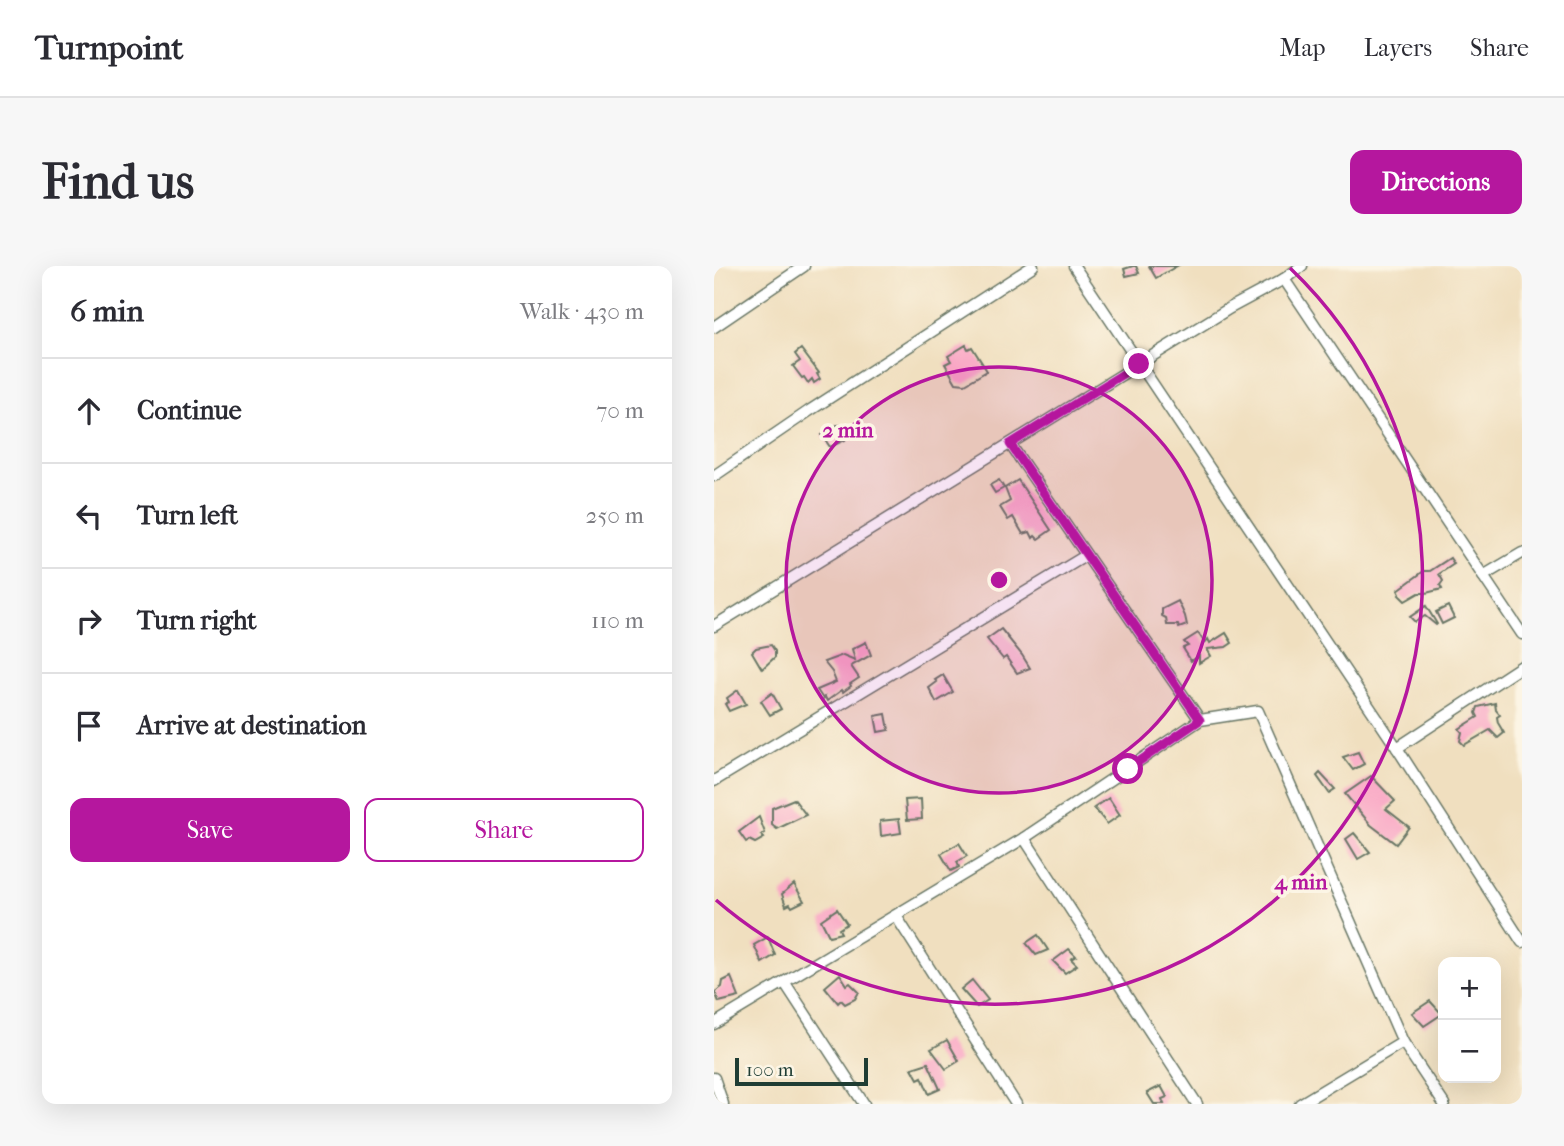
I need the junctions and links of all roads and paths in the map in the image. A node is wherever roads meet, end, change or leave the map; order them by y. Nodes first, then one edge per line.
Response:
1 (804, 266) edge
2 (1033, 266) edge
3 (1074, 266) edge
4 (1302, 266) edge
5 (1284, 279) junction
6 (714, 327) edge
7 (1139, 364) junction
8 (1010, 444) junction
9 (714, 476) edge
10 (1522, 553) edge
11 (1085, 556) junction
12 (1483, 576) junction
13 (714, 626) edge
14 (1522, 634) edge
15 (1522, 666) edge
16 (1200, 720) junction
17 (1397, 748) junction
18 (714, 781) edge
19 (1024, 838) junction
20 (896, 916) junction
21 (1522, 942) edge
22 (785, 983) junction
23 (714, 1024) edge
24 (1403, 1042) junction
25 (714, 1078) edge
26 (723, 1104) edge
27 (864, 1104) edge
28 (1016, 1104) edge
29 (1197, 1104) edge
30 (1300, 1104) edge
31 (1444, 1104) edge

1 - 6 street
2 - 9 street
3 - 7 street
4 - 5 street
5 - 7 street
5 - 12 street
7 - 8 street
7 - 17 street
8 - 11 street
8 - 13 street
10 - 12 street
11 - 16 street
11 - 18 street
12 - 14 street
15 - 17 street
16 - 19 street
16 - 24 street
17 - 21 street
19 - 20 street
19 - 29 street
20 - 22 street
20 - 28 street
22 - 23 street
22 - 27 street
24 - 30 street
24 - 31 street
25 - 26 street

